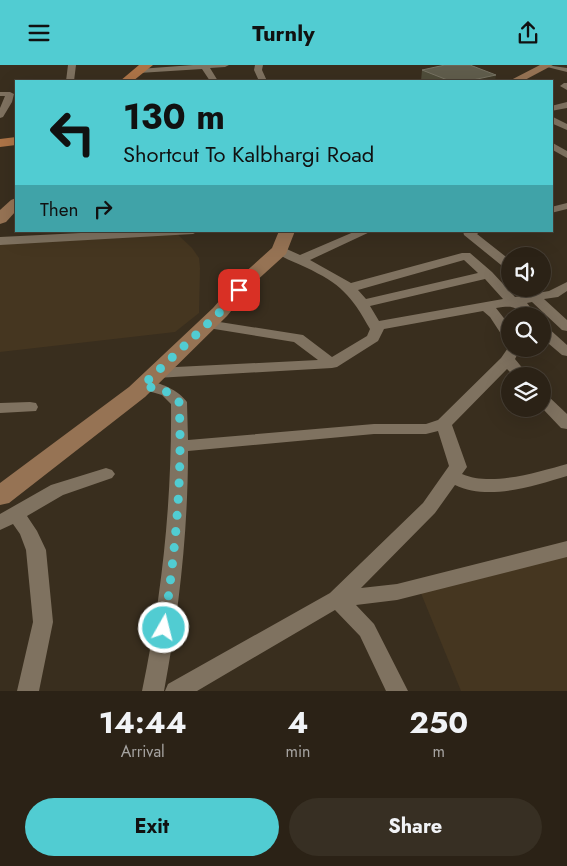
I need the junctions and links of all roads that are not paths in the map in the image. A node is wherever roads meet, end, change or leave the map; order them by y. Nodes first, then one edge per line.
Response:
1 (72, 65) edge
2 (224, 65) edge
3 (259, 65) edge
4 (549, 65) edge
5 (205, 67) junction
6 (143, 68) edge
7 (567, 70) edge
8 (70, 80) edge
9 (127, 80) edge
10 (213, 80) edge
11 (263, 80) edge
12 (517, 80) edge
13 (0, 94) edge
14 (567, 105) edge
15 (553, 108) edge
16 (0, 115) edge
17 (553, 120) edge
18 (567, 127) edge
19 (15, 141) edge
20 (0, 143) edge
21 (553, 146) edge
22 (567, 155) edge
23 (15, 204) edge
24 (567, 206) edge
25 (553, 210) edge
26 (0, 219) edge
27 (173, 232) edge
28 (364, 232) edge
29 (472, 232) edge
30 (284, 240) edge
31 (0, 241) edge
32 (501, 259) edge
33 (299, 260) junction
34 (488, 275) junction
35 (567, 286) edge
36 (349, 288) junction
37 (551, 290) edge
38 (526, 297) edge
39 (544, 297) edge
40 (512, 301) junction
41 (361, 304) junction
42 (486, 306) junction
43 (523, 307) edge
44 (564, 320) edge
45 (207, 324) junction
46 (501, 324) edge
47 (375, 326) junction
48 (551, 338) edge
49 (567, 352) edge
50 (507, 357) edge
51 (332, 364) junction
52 (149, 379) junction
53 (0, 407) edge
54 (30, 407) dead end
55 (551, 407) edge
56 (444, 424) junction
57 (567, 424) edge
58 (181, 446) junction
59 (567, 470) edge
60 (106, 474) dead end
61 (452, 476) junction
62 (0, 496) edge
63 (8, 519) edge
64 (567, 549) edge
65 (337, 599) junction
66 (28, 691) edge
67 (153, 691) edge
68 (176, 691) edge
69 (398, 691) edge

1 - 8 street
2 - 5 street
3 - 11 street
4 - 7 street
4 - 12 street
5 - 6 street
5 - 10 street
6 - 9 main road
13 - 16 street
14 - 15 street
17 - 18 street
19 - 20 main road
21 - 22 street
23 - 26 street
24 - 25 street
27 - 31 street
28 - 33 street
29 - 32 street
30 - 33 street
30 - 45 street
33 - 36 street
34 - 36 street
34 - 40 street
34 - 41 street
35 - 37 street
36 - 41 street
38 - 40 street
39 - 44 street
40 - 42 street
40 - 43 street
41 - 47 street
42 - 46 street
42 - 47 street
45 - 51 street
45 - 52 street
47 - 51 street
48 - 49 street
50 - 56 street
51 - 52 street
52 - 58 street
52 - 62 street
53 - 54 street
55 - 57 street
56 - 58 street
56 - 61 street
58 - 67 street
59 - 61 street
60 - 63 street
61 - 65 street
63 - 66 street
64 - 65 street
65 - 68 street
65 - 69 street

